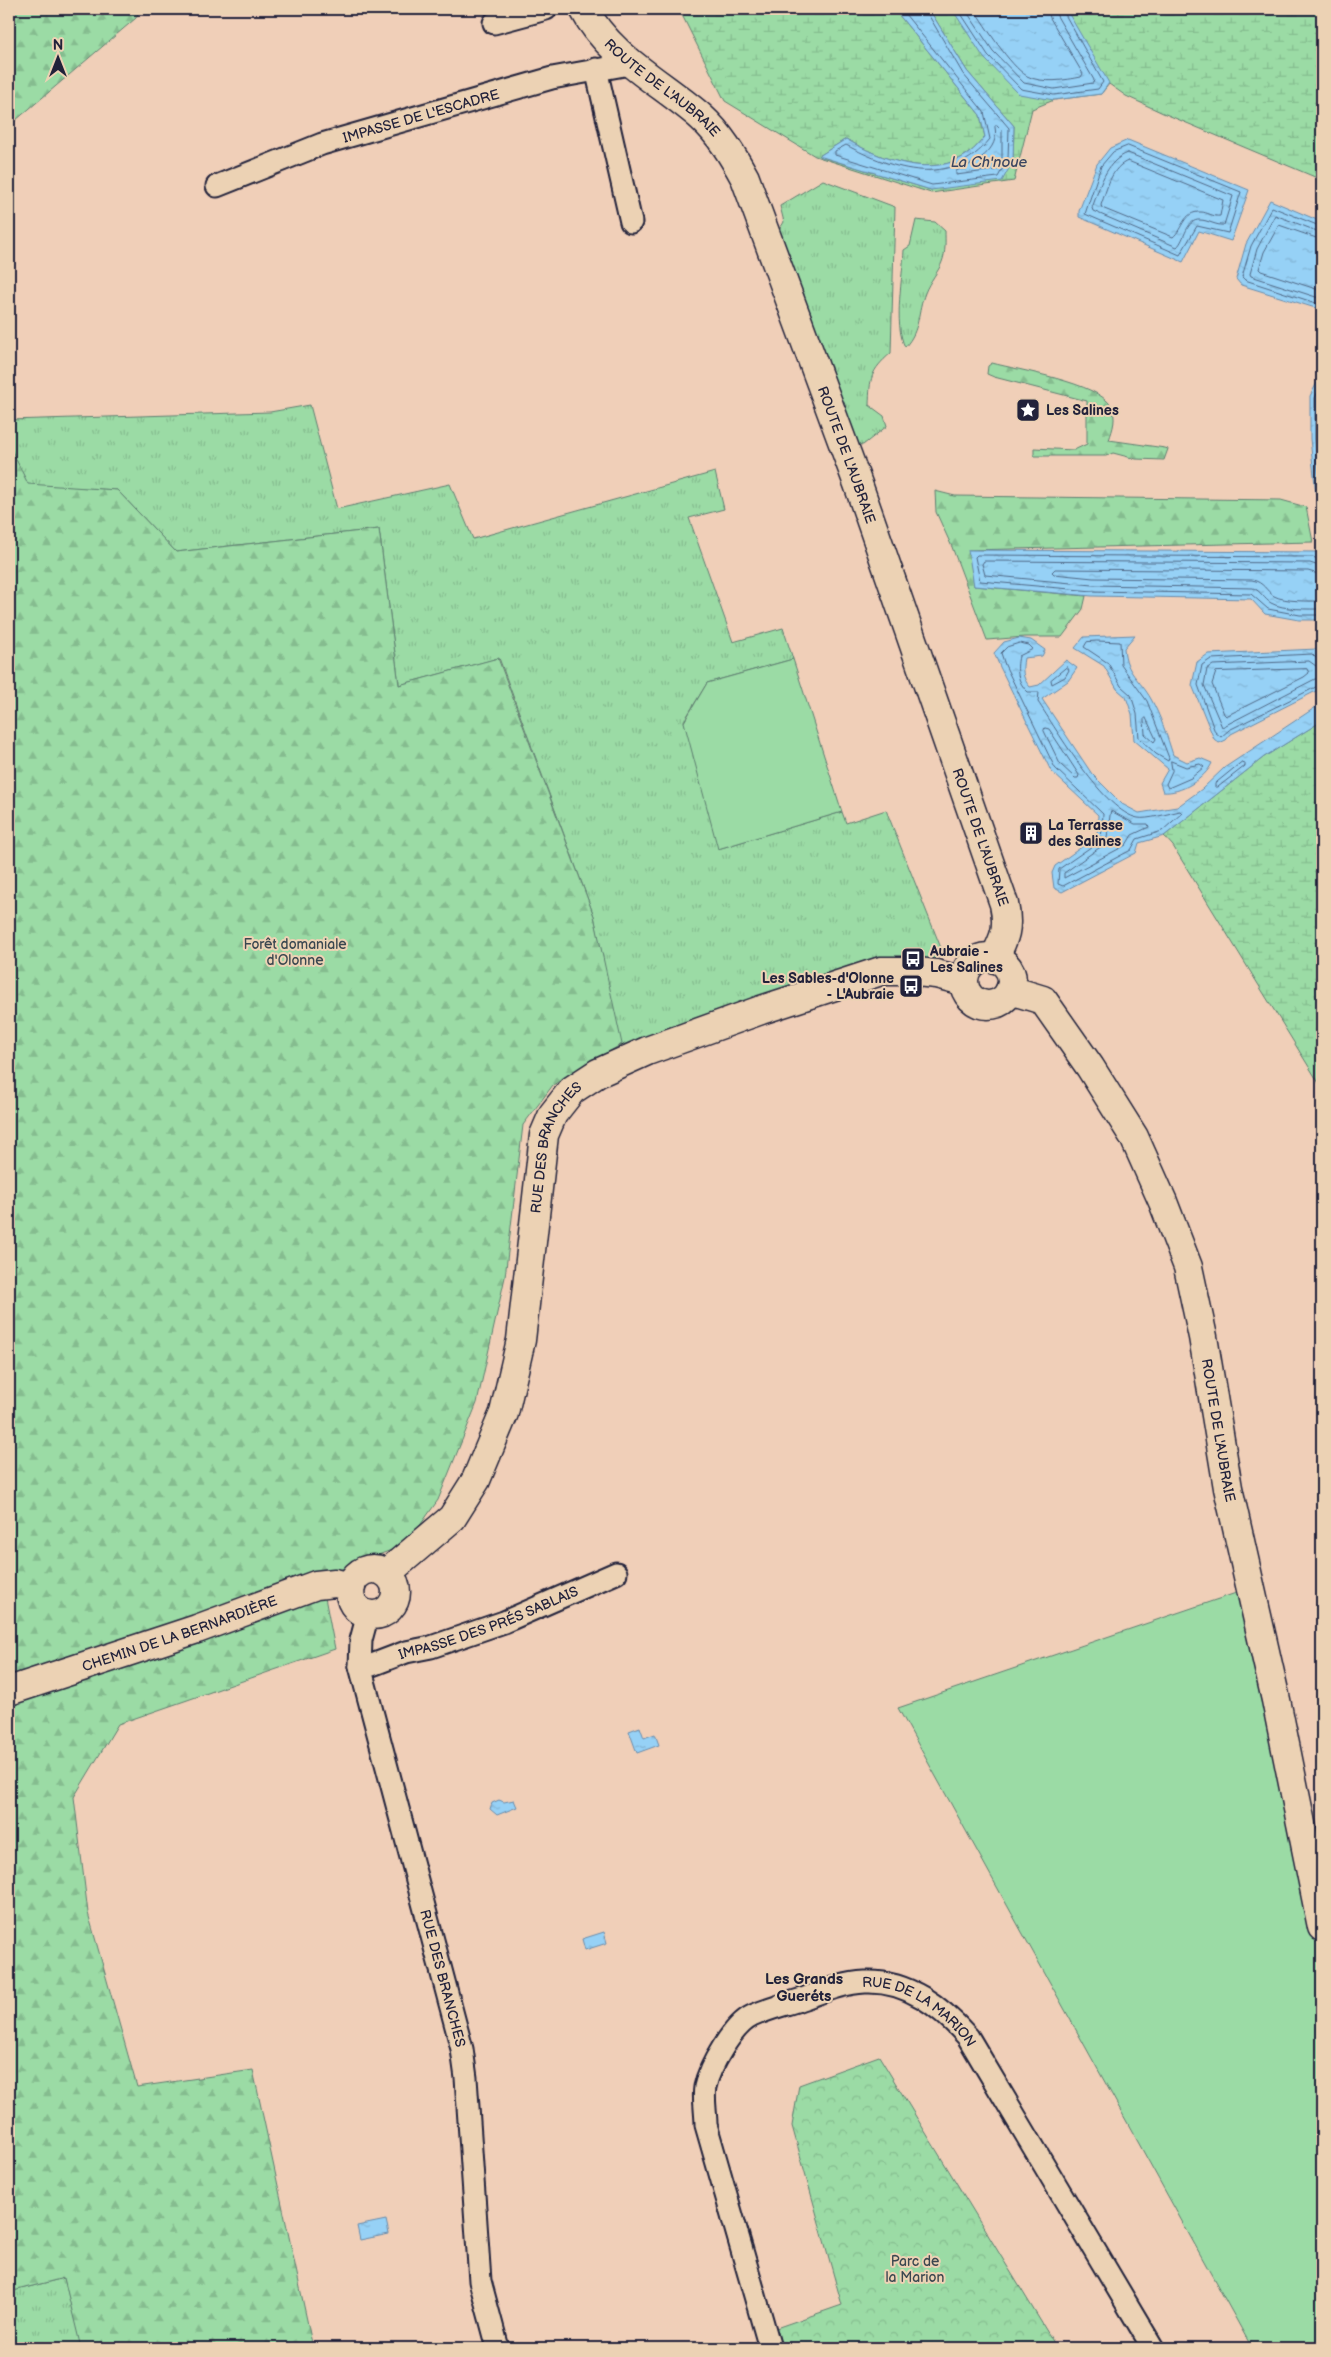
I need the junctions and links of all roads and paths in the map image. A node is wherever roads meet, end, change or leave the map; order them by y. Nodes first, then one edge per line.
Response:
1 (546, 9) edge
2 (584, 9) edge
3 (494, 24) dead end
4 (630, 64) junction
5 (596, 69) junction
6 (217, 186) dead end
7 (631, 222) dead end
8 (994, 958) junction
9 (964, 981) junction
10 (1010, 990) junction
11 (387, 1573) junction
12 (616, 1573) dead end
13 (351, 1587) junction
14 (368, 1614) junction
15 (360, 1666) junction
16 (9, 1691) edge
17 (1322, 1927) edge
18 (498, 2348) edge
19 (770, 2348) edge
20 (1153, 2348) edge

1 - 3 street
2 - 4 street, ROUTE DE L'AUBRAIE
4 - 5 street, IMPASSE DE L'ESCADRE
4 - 8 street, ROUTE DE L'AUBRAIE
5 - 6 street, IMPASSE DE L'ESCADRE
5 - 7 street
8 - 9 street
8 - 10 street
9 - 10 street
9 - 11 street, RUE DES BRANCHES
10 - 17 street, ROUTE DE L'AUBRAIE
11 - 13 street
11 - 14 street
12 - 15 street, IMPASSE DES PRÉS SABLAIS
13 - 14 street
13 - 16 street, CHEMIN DE LA BERNARDIÈRE
14 - 15 street, RUE DES BRANCHES
15 - 18 street, RUE DES BRANCHES
19 - 20 street, RUE DE LA MARION

